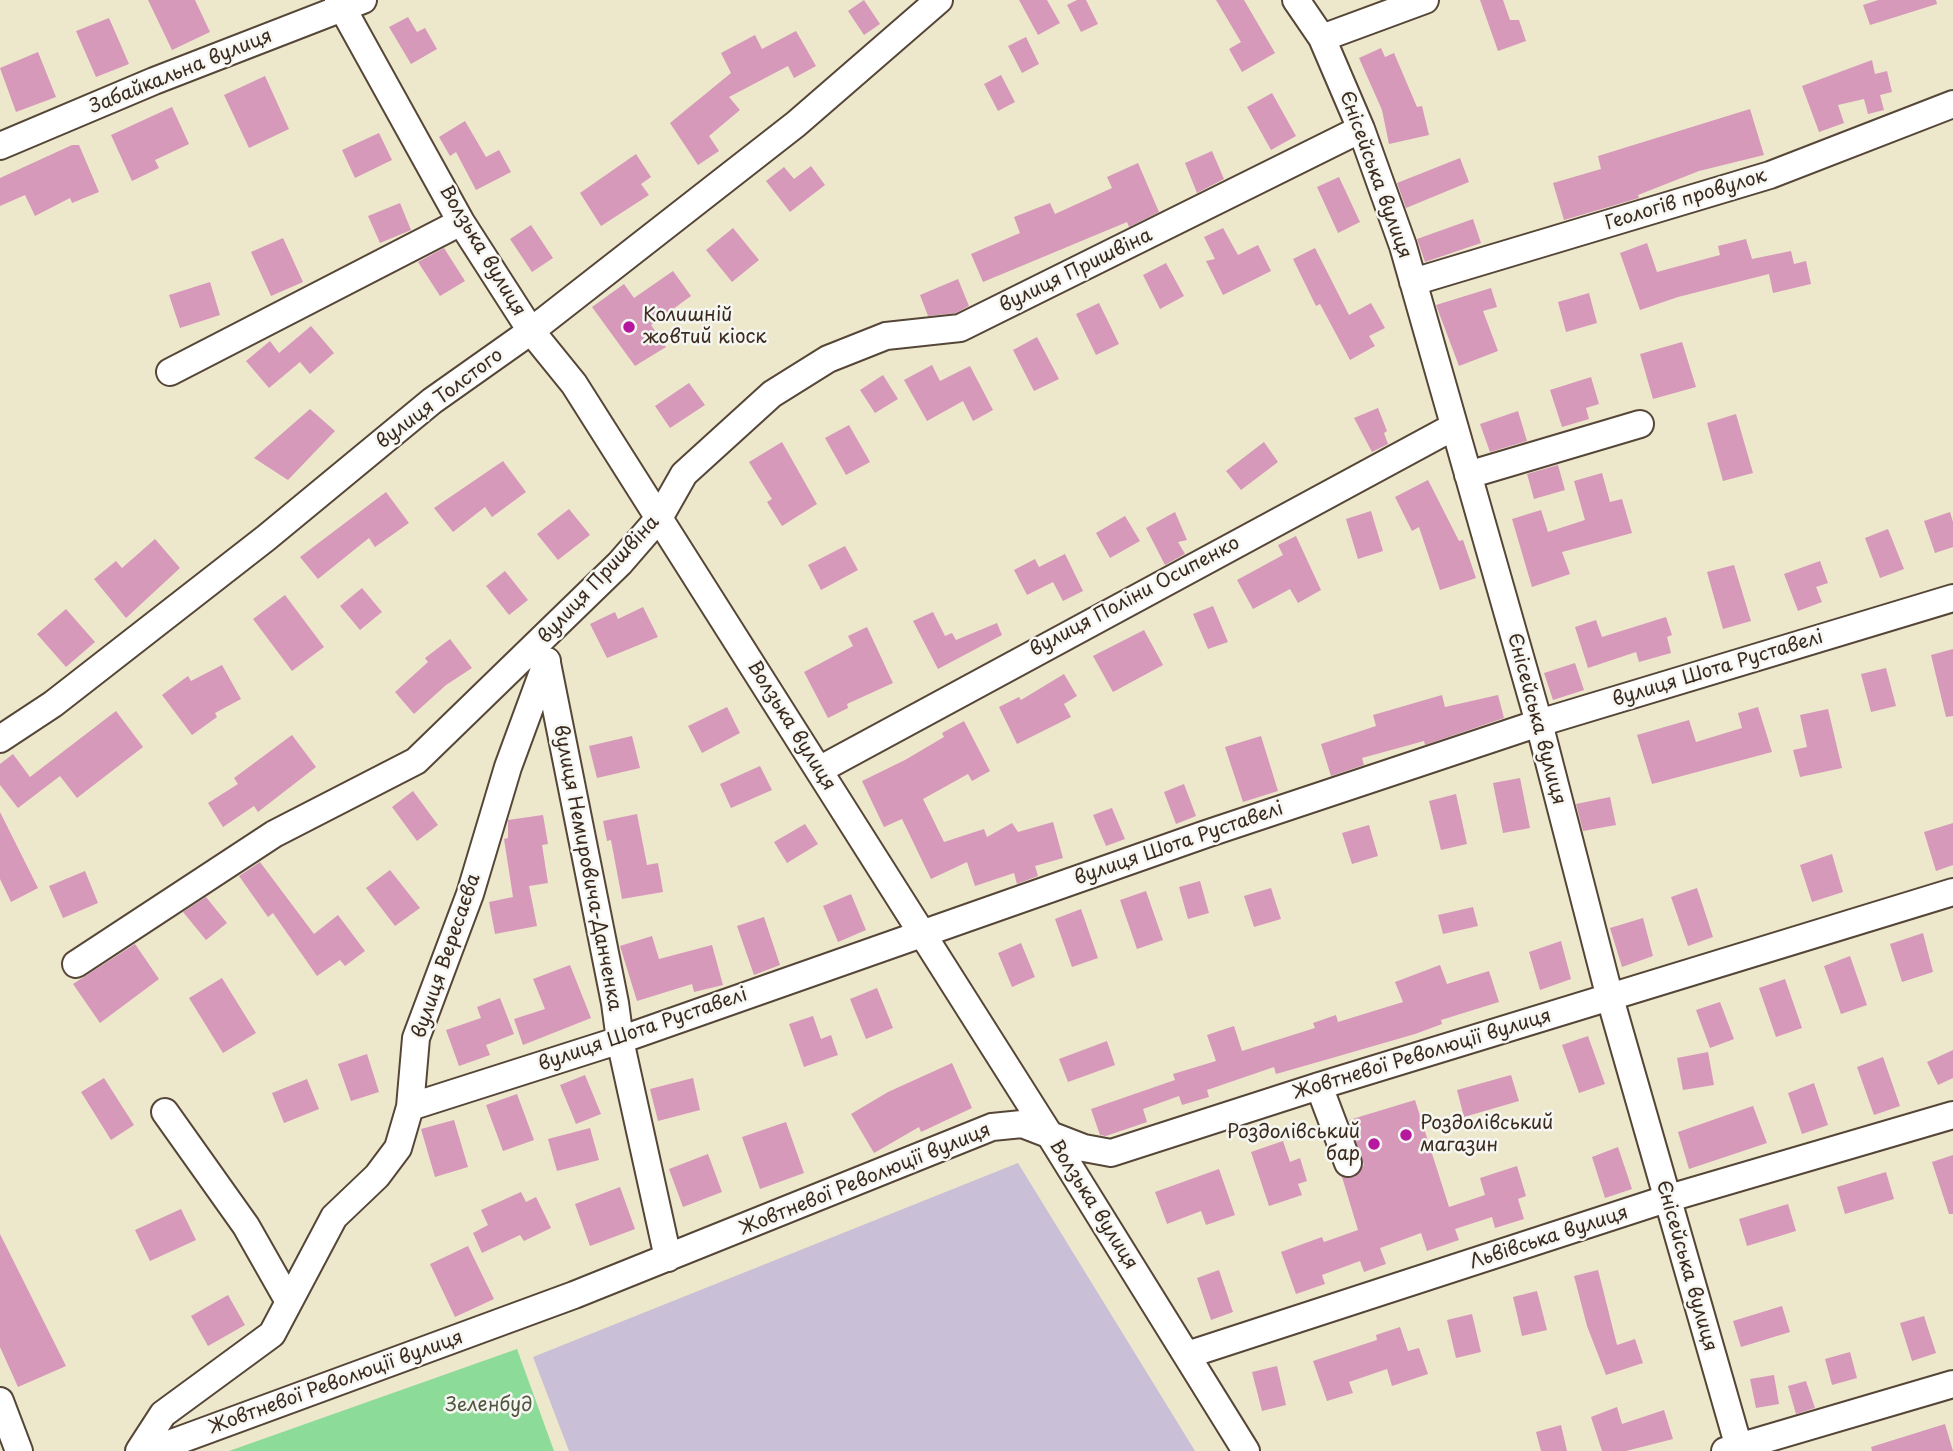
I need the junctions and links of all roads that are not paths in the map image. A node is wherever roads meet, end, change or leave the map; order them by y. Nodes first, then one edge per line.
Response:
1 (939, 0) edge
2 (1296, 0) edge
3 (1425, 0) edge
4 (348, 3) edge
5 (1322, 38) junction
6 (1953, 104) edge
7 (1361, 129) junction
8 (0, 146) edge
9 (461, 222) junction
10 (1413, 282) junction
11 (531, 331) junction
12 (170, 372) dead end
13 (1640, 424) dead end
14 (1453, 427) junction
15 (1468, 475) junction
16 (659, 518) junction
17 (1953, 598) edge
18 (545, 651) junction
19 (1539, 723) junction
20 (0, 738) edge
21 (819, 770) junction
22 (1953, 892) edge
23 (923, 935) junction
24 (76, 964) dead end
25 (1609, 998) junction
26 (620, 1040) junction
27 (1319, 1086) junction
28 (410, 1107) junction
29 (165, 1112) dead end
30 (1953, 1115) edge
31 (1051, 1137) junction
32 (1348, 1163) dead end
33 (1666, 1199) junction
34 (668, 1258) junction
35 (288, 1300) junction
36 (1187, 1355) junction
37 (1953, 1384) edge
38 (0, 1401) edge
39 (1735, 1450) edge
40 (19, 1451) edge
41 (139, 1451) edge
42 (150, 1451) edge
43 (1246, 1451) edge

1 - 11 street, вулиця Толстого
2 - 5 street, Єнісейська вулиця
3 - 5 street
4 - 8 street, Забайкальна вулиця
4 - 9 street, Волзька вулиця
5 - 7 street, Єнісейська вулиця
6 - 10 street, Геологів провулок
7 - 10 street, Єнісейська вулиця
7 - 16 street, вулиця Пришвіна
9 - 11 street, Волзька вулиця
9 - 12 street
10 - 14 street, Єнісейська вулиця
11 - 16 street, Волзька вулиця
11 - 20 street, вулиця Толстого
13 - 15 street
14 - 15 street, Єнісейська вулиця
14 - 21 street, вулиця Поліни Осипенко
15 - 19 street, Єнісейська вулиця
16 - 18 street, вулиця Пришвіна
16 - 21 street, Волзька вулиця
17 - 19 street, вулиця Шота Руставелі
18 - 24 street, вулиця Пришвіна
18 - 26 street, вулиця Немировича-Данченка
18 - 28 street, вулиця Вересаєва
19 - 23 street, вулиця Шота Руставелі
19 - 25 street, Єнісейська вулиця
21 - 23 street, Волзька вулиця
22 - 25 street, Жовтневої Революції вулиця
23 - 26 street, вулиця Шота Руставелі
23 - 31 street, Волзька вулиця
25 - 27 street, Жовтневої Революції вулиця
25 - 33 street, Єнісейська вулиця
26 - 28 street, вулиця Шота Руставелі
26 - 34 street, вулиця Немировича-Данченка
27 - 31 street, Жовтневої Революції вулиця
27 - 32 street
28 - 35 street, вулиця Вересаєва
29 - 35 street
30 - 33 street, Львівська вулиця
31 - 34 street, Жовтневої Революції вулиця
31 - 36 street, Волзька вулиця
33 - 36 street, Львівська вулиця
33 - 39 street, Єнісейська вулиця
34 - 42 street, Жовтневої Революції вулиця
35 - 41 street, вулиця Вересаєва
36 - 43 street, Волзька вулиця
37 - 39 street
38 - 40 street

